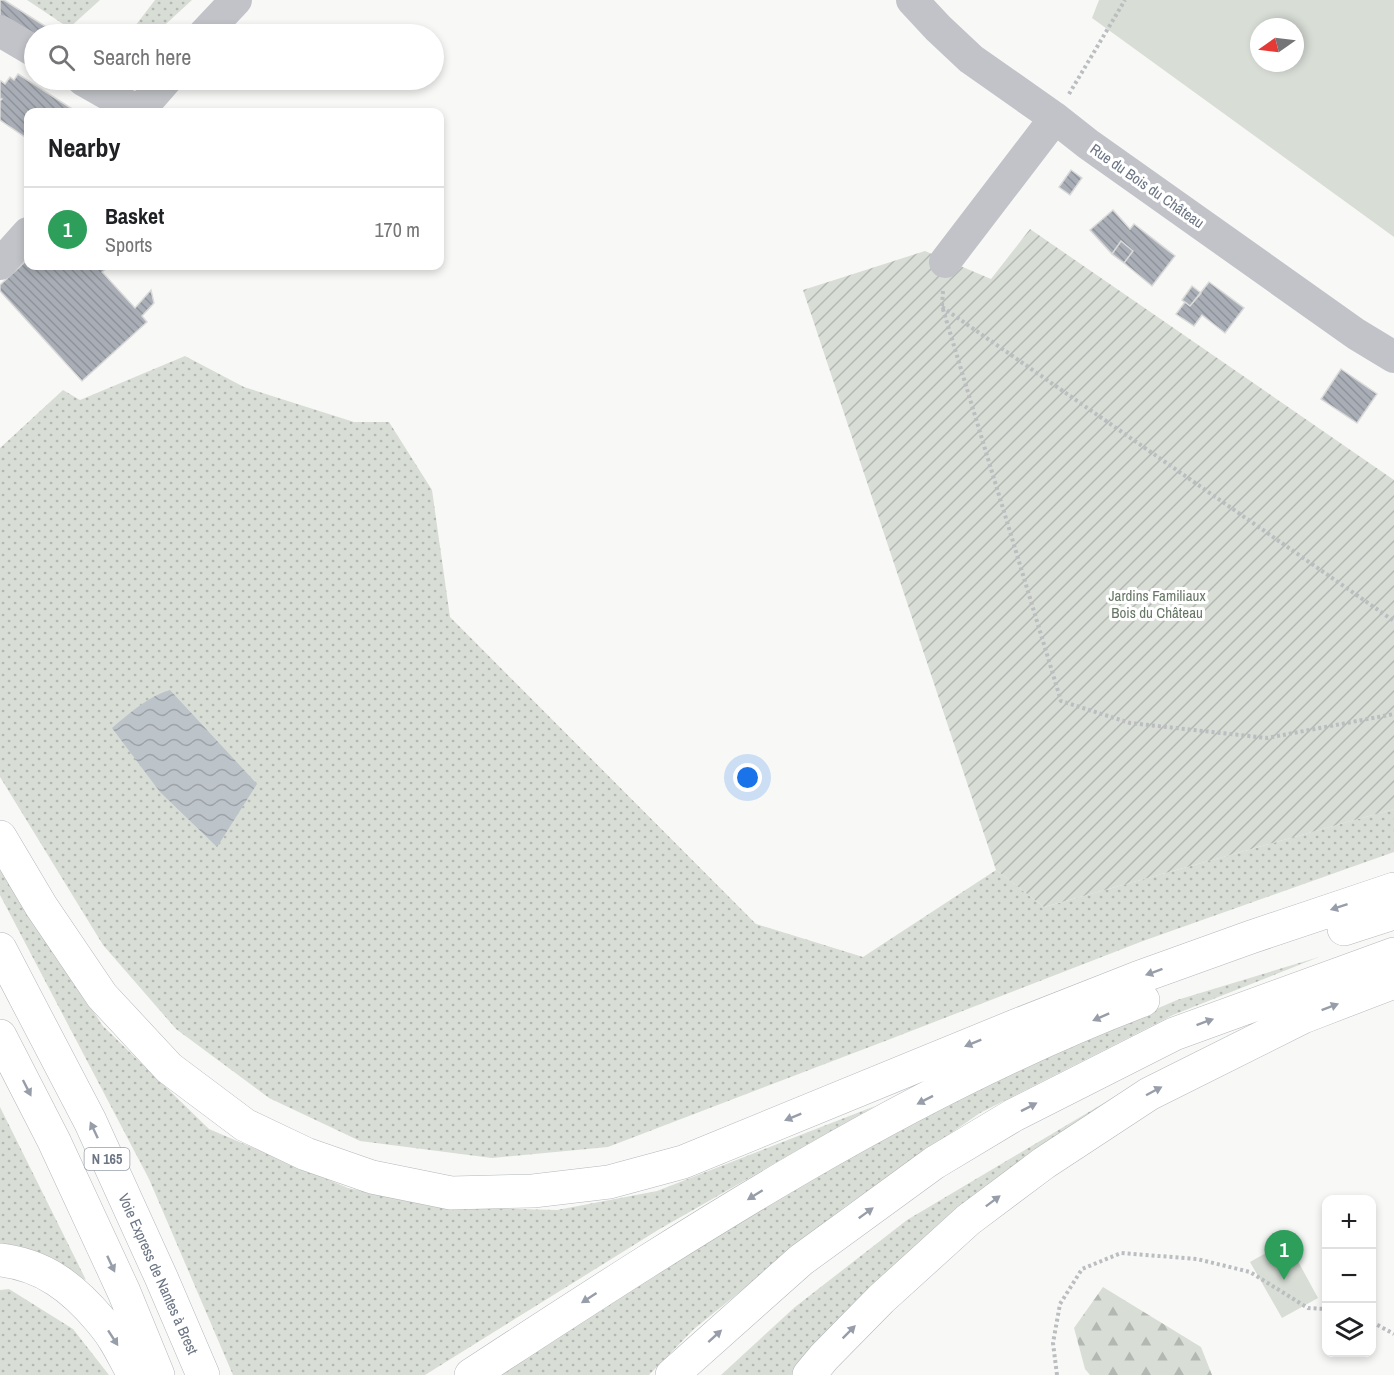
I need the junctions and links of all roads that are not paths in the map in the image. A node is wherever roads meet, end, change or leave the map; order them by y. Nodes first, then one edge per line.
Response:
1 (236, 0) edge
2 (912, 0) edge
3 (213, 24) edge
4 (0, 31) edge
5 (24, 45) edge
6 (100, 90) edge
7 (158, 90) edge
8 (132, 108) edge
9 (142, 108) edge
10 (1055, 118) junction
11 (24, 237) edge
12 (945, 262) dead end
13 (0, 264) edge
14 (1394, 357) edge
15 (0, 837) edge
16 (1394, 889) edge
17 (1394, 914) edge
18 (0, 949) edge
19 (1394, 954) edge
20 (1394, 982) edge
21 (0, 1036) edge
22 (0, 1260) edge
23 (134, 1375) edge
24 (158, 1375) edge
25 (202, 1375) edge
26 (471, 1375) edge
27 (672, 1375) edge
28 (809, 1375) edge

1 - 3 street
2 - 10 street, Rue du Bois du Château
4 - 5 street
6 - 8 street
7 - 9 street
10 - 12 street
10 - 14 street, Rue du Bois du Château
11 - 13 street
16 -> 15 highway
17 -> 26 highway
25 -> 18 highway, Voie Express de Nantes à Brest / N 165
27 -> 19 highway
28 -> 20 highway
21 -> 24 highway, N 165
22 -> 23 highway

